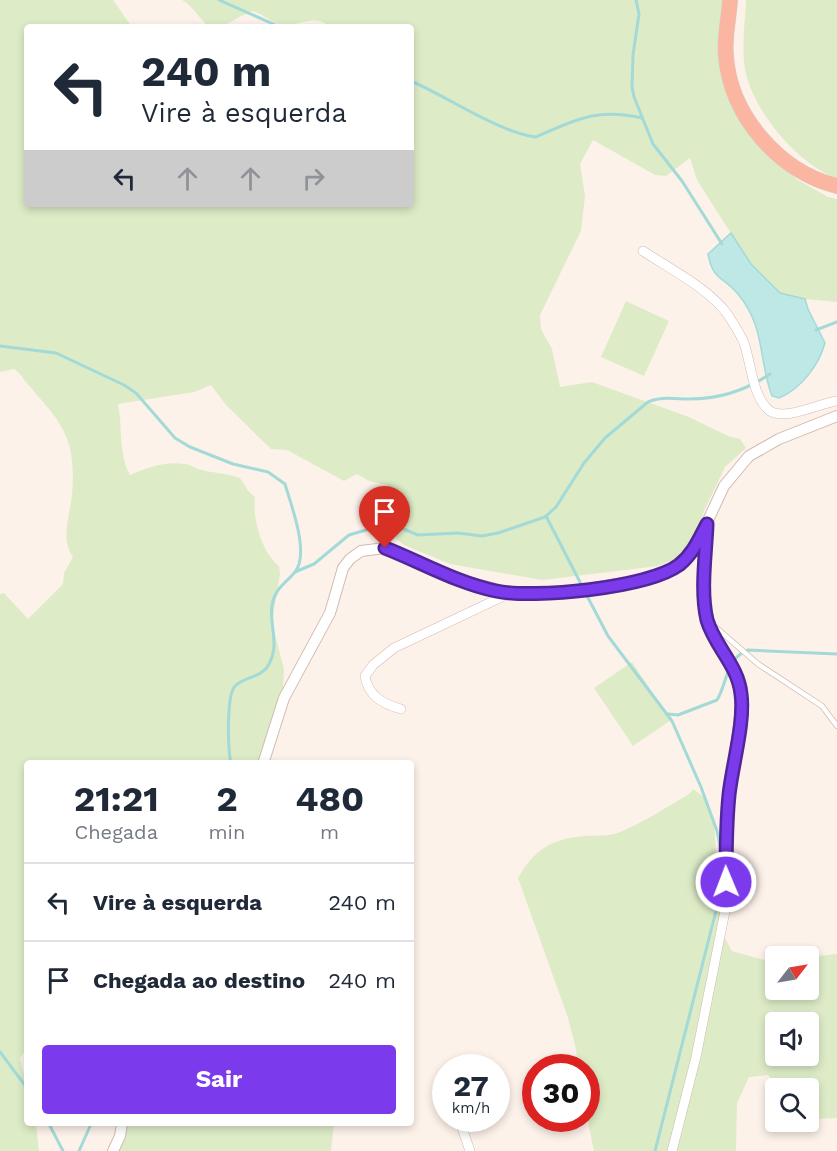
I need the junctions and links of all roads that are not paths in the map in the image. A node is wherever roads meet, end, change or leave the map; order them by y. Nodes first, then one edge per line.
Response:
1 (730, 0) edge
2 (837, 186) edge
3 (644, 251) dead end
4 (837, 401) edge
5 (837, 416) edge
6 (707, 524) junction
7 (510, 594) junction
8 (707, 619) junction
9 (401, 709) dead end
10 (837, 726) edge
11 (264, 760) edge
12 (122, 1126) edge
13 (464, 1132) edge
14 (112, 1151) edge
15 (471, 1151) edge
16 (672, 1151) edge

1 - 2 highway
3 - 4 street
5 - 6 street
6 - 7 street
6 - 8 street
7 - 9 street
7 - 11 street
8 - 10 lane
8 - 16 street
12 - 14 street
13 - 15 street

